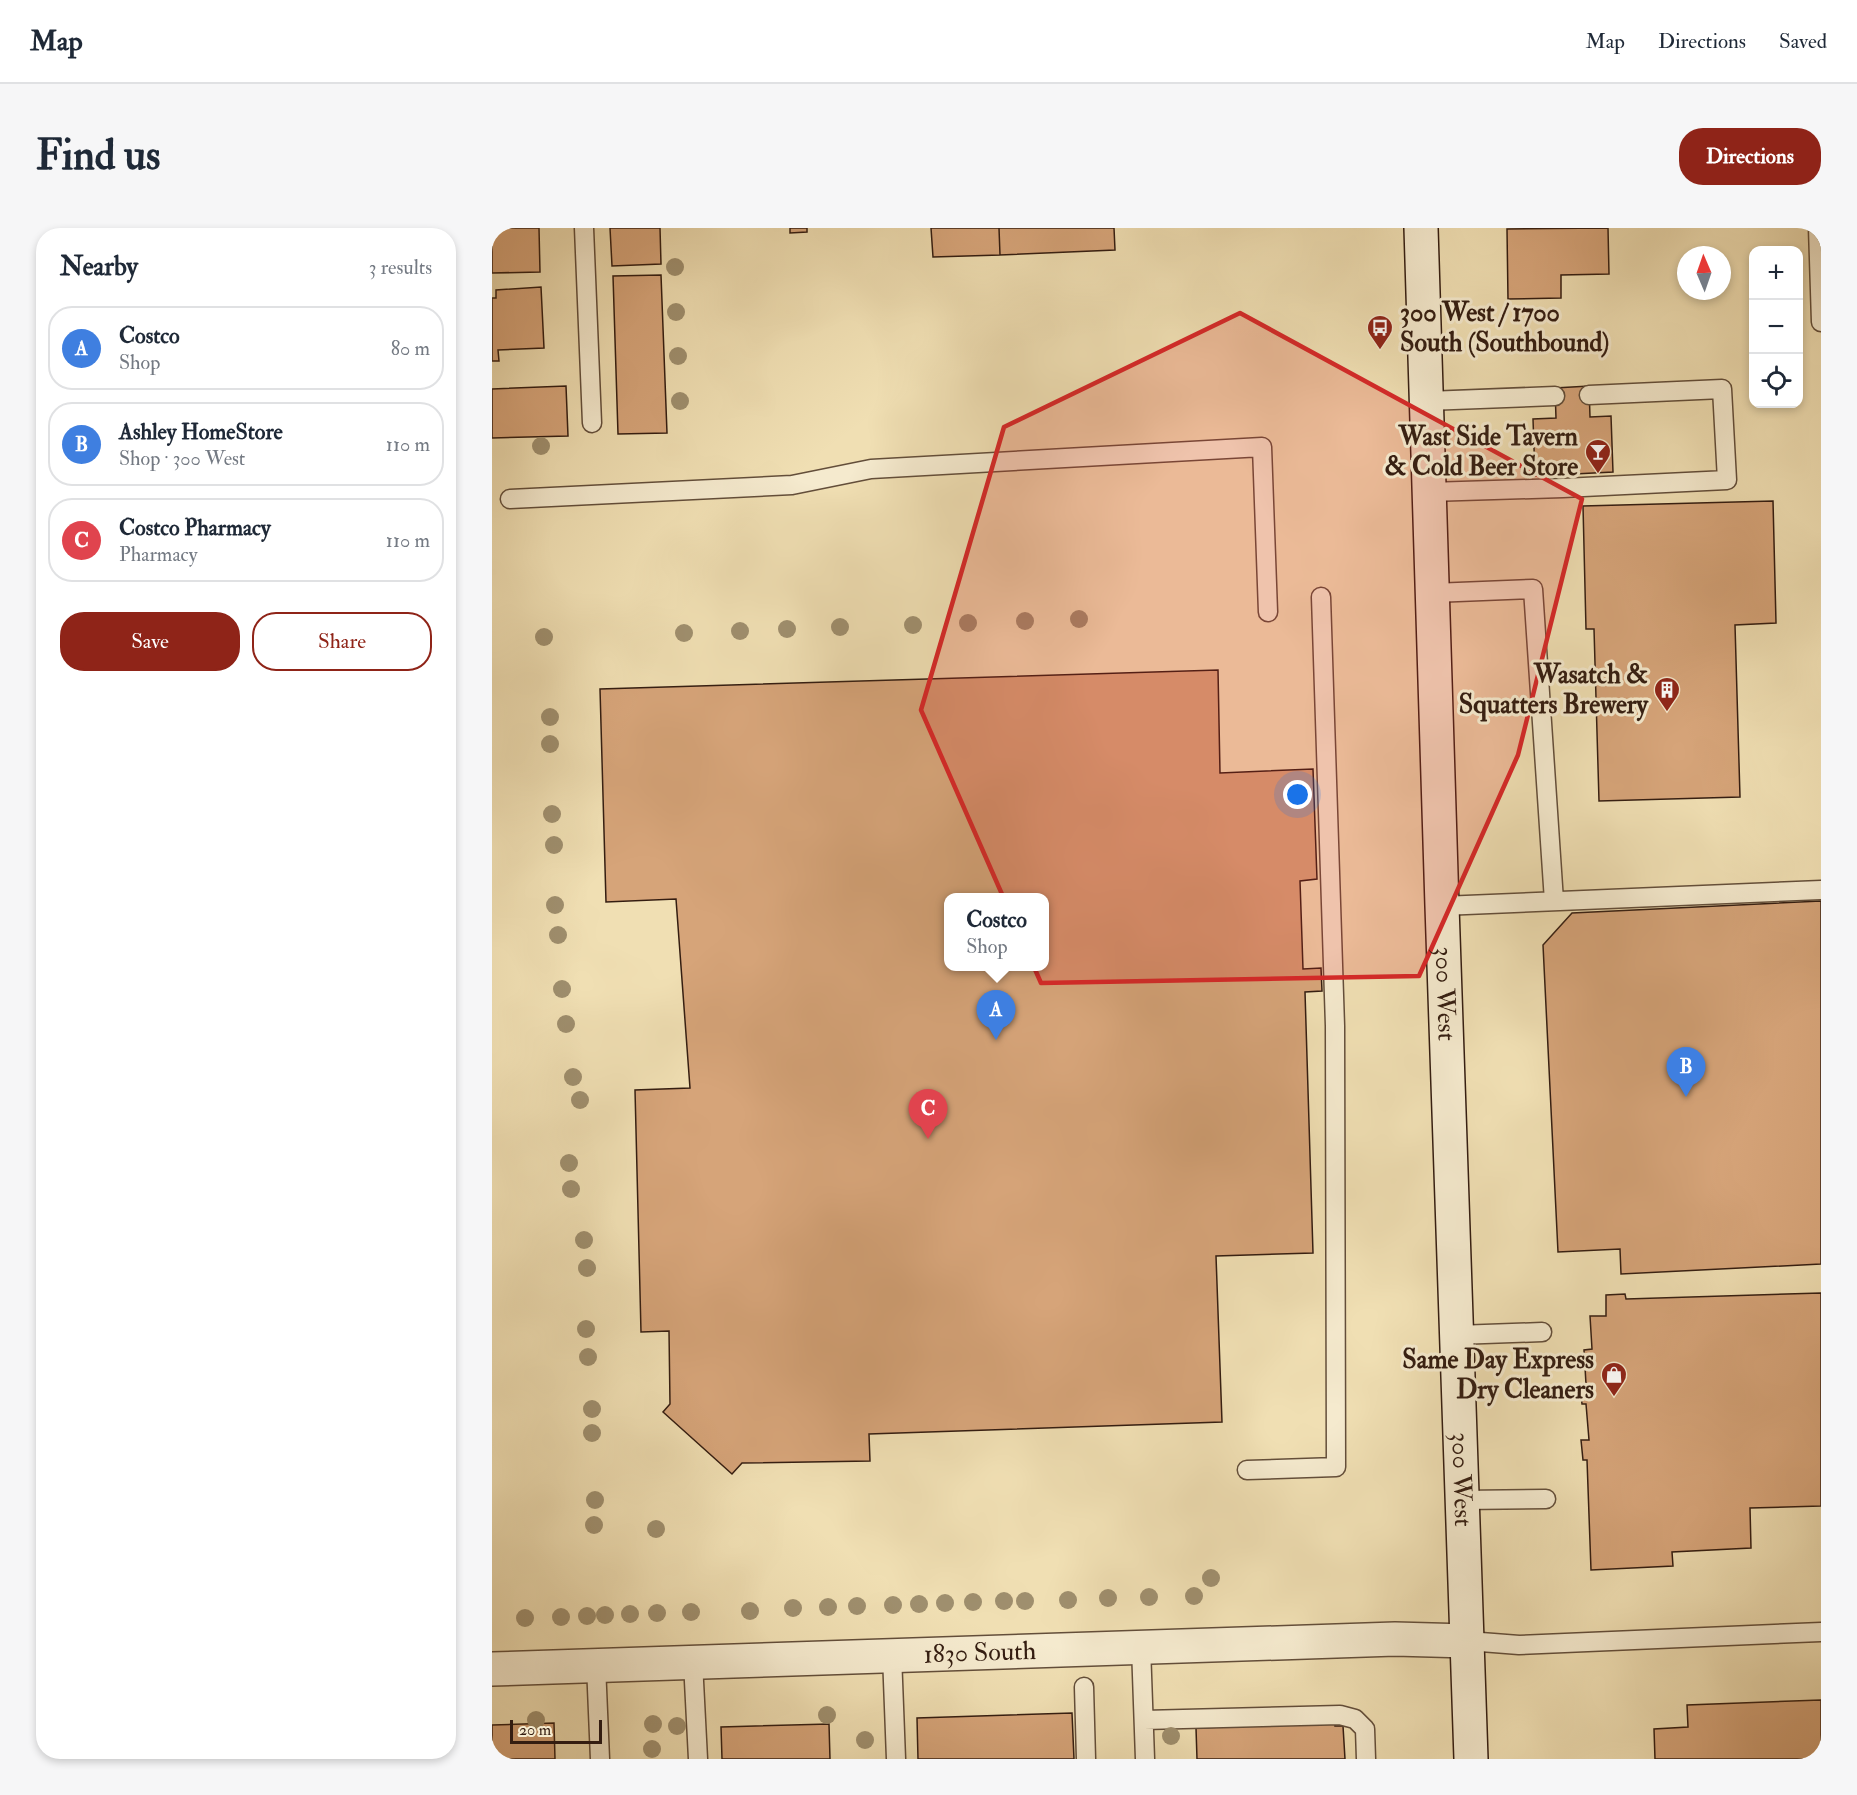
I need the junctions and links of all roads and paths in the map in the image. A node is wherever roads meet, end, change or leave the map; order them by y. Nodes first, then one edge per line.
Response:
1 (584, 228) edge
2 (1421, 228) edge
3 (1818, 228) edge
4 (1821, 322) edge
5 (1589, 395) dead end
6 (1555, 396) dead end
7 (1427, 402) junction
8 (592, 423) dead end
9 (1429, 492) junction
10 (510, 499) dead end
11 (1432, 593) junction
12 (1321, 597) dead end
13 (1268, 612) dead end
14 (1821, 890) edge
15 (1554, 901) junction
16 (1442, 906) junction
17 (1542, 1332) dead end
18 (1456, 1335) junction
19 (1247, 1470) dead end
20 (1546, 1499) dead end
21 (1462, 1500) junction
22 (1821, 1632) edge
23 (1468, 1641) junction
24 (1141, 1647) junction
25 (892, 1655) junction
26 (693, 1662) junction
27 (596, 1665) junction
28 (492, 1669) edge
29 (1084, 1687) dead end
30 (1143, 1720) junction
31 (600, 1759) edge
32 (698, 1759) edge
33 (896, 1759) edge
34 (1086, 1759) edge
35 (1145, 1759) edge
36 (1366, 1759) edge
37 (1471, 1759) edge

1 - 8 lane
2 - 7 main road, 300 West
3 - 4 lane
5 - 9 lane
6 - 7 lane
7 - 9 main road, 300 West
9 - 11 main road, 300 West
10 - 13 lane
11 - 15 lane
11 - 16 main road, 300 West
12 - 19 lane
14 - 15 lane
15 - 16 lane
16 - 18 main road, 300 West
17 - 18 lane
18 - 21 main road, 300 West
20 - 21 lane
21 - 23 main road, 300 West
22 - 23 lane
23 - 24 main road, 1830 South
23 - 37 main road, 300 West
24 - 25 main road, 1830 South
24 - 30 lane
25 - 26 main road, 1830 South
25 - 33 lane
26 - 27 main road, 1830 South
26 - 32 lane
27 - 28 main road, 1830 South
27 - 31 lane
29 - 34 lane
30 - 35 lane
30 - 36 lane

